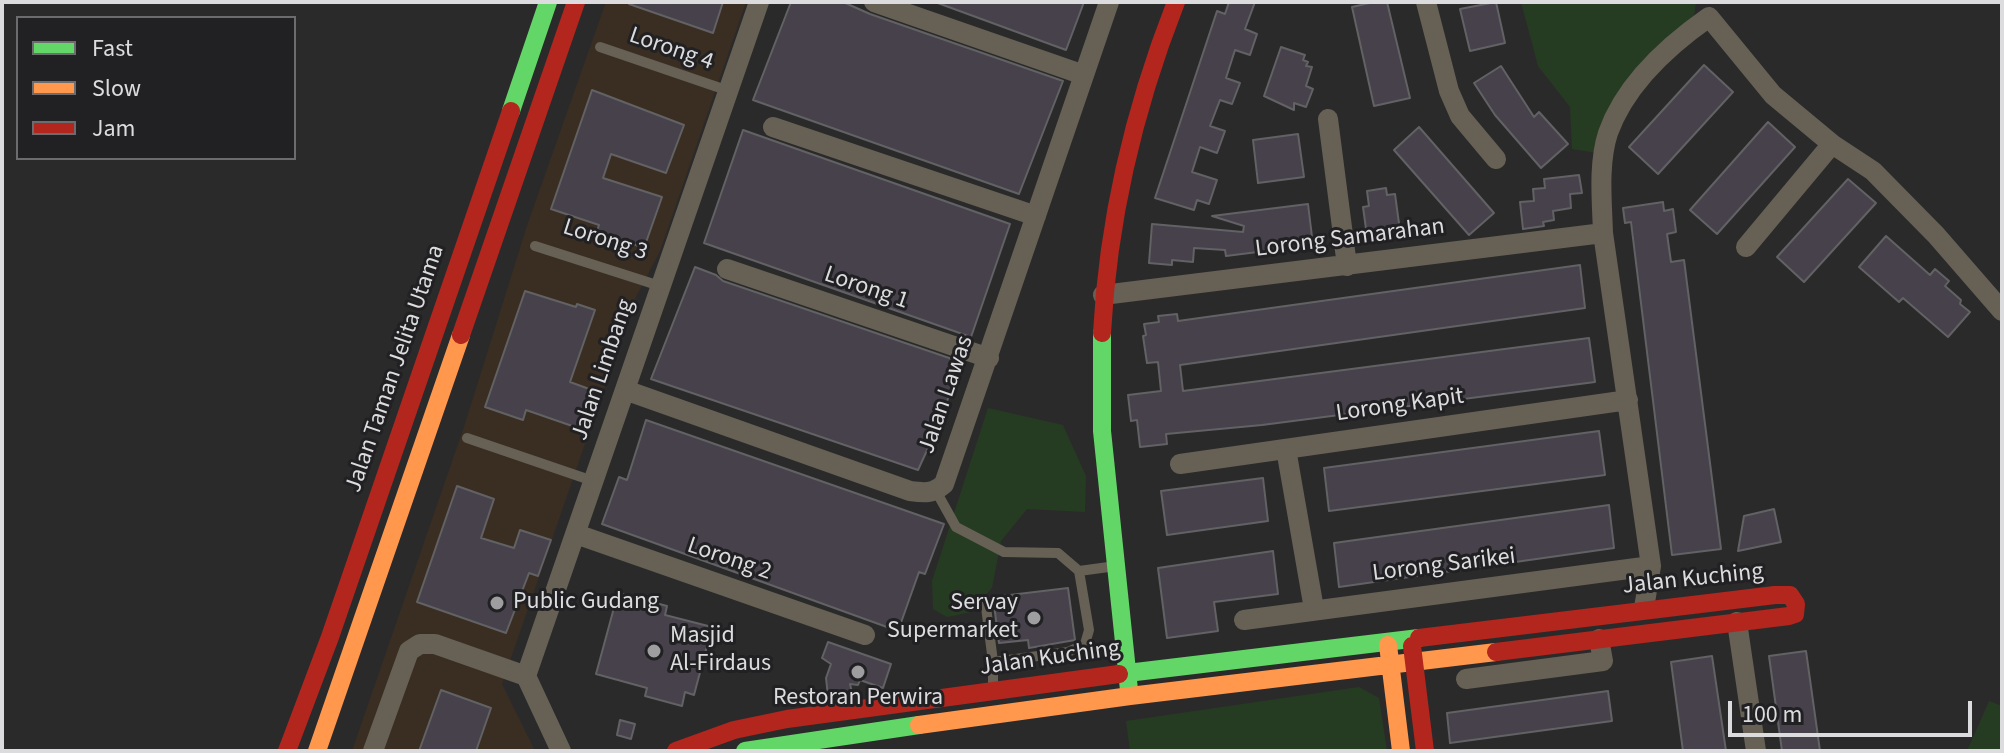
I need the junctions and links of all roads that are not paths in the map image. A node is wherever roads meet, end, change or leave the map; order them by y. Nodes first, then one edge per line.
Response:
1 (548, 2) edge
2 (576, 2) edge
3 (759, 2) edge
4 (874, 2) edge
5 (1109, 2) edge
6 (1176, 2) edge
7 (1426, 2) edge
8 (1708, 9) edge
9 (600, 47) dead end
10 (1084, 75) junction
11 (729, 91) junction
12 (1328, 119) dead end
13 (773, 127) dead end
14 (1832, 144) junction
15 (1496, 159) dead end
16 (1036, 216) junction
17 (1603, 233) junction
18 (535, 246) dead end
19 (1746, 247) dead end
20 (1347, 266) junction
21 (727, 269) dead end
22 (660, 286) junction
23 (1103, 295) junction
24 (2002, 311) edge
25 (989, 358) junction
26 (625, 390) junction
27 (1628, 400) junction
28 (467, 438) dead end
29 (1286, 449) junction
30 (1180, 464) dead end
31 (593, 481) junction
32 (936, 491) junction
33 (576, 534) junction
34 (1117, 566) junction
35 (1651, 566) junction
36 (1079, 571) junction
37 (985, 599) dead end
38 (1644, 608) junction
39 (1314, 609) junction
40 (1244, 620) dead end
41 (1737, 622) junction
42 (1123, 627) junction
43 (865, 635) dead end
44 (1411, 638) junction
45 (1599, 639) junction
46 (1387, 640) junction
47 (993, 662) junction
48 (1414, 662) junction
49 (1390, 664) junction
50 (1174, 667) junction
51 (1127, 673) junction
52 (526, 676) junction
53 (1082, 678) junction
54 (1466, 679) dead end
55 (993, 691) junction
56 (1130, 696) junction
57 (287, 751) edge
58 (317, 751) edge
59 (373, 751) edge
60 (561, 751) edge
61 (676, 751) edge
62 (745, 751) edge
63 (1401, 751) edge
64 (1425, 751) edge
65 (1756, 751) edge

1 - 57 street, Jalan Taman Jelita Utama
2 - 58 street, Jalan Taman Jelita Utama
3 - 11 street, Jalan Limbang
4 - 10 street
5 - 10 street, Jalan Lawas
6 - 23 street
7 - 15 street
8 - 14 street
8 - 17 street
9 - 11 lane, Lorong 4
10 - 16 street, Jalan Lawas
11 - 22 street, Jalan Limbang
12 - 20 street
13 - 16 street
14 - 19 street
14 - 24 street
16 - 25 street, Jalan Lawas
17 - 20 street, Lorong Samarahan
17 - 27 street
18 - 22 lane, Lorong 3
20 - 23 street, Lorong Samarahan
21 - 25 street, Lorong 1
22 - 26 street, Jalan Limbang
23 - 34 street
25 - 32 street, Jalan Lawas
26 - 31 street, Jalan Limbang
26 - 32 street, Jalan Lawas
27 - 29 street, Lorong Kapit
27 - 35 street
28 - 31 lane
29 - 30 street, Lorong Kapit
29 - 39 street
31 - 33 street, Jalan Limbang
32 - 36 lane
33 - 43 street, Lorong 2
33 - 52 street, Jalan Limbang
34 - 36 lane
34 - 42 street
35 - 38 street
35 - 39 street, Lorong Sarikei
36 - 47 lane
37 - 47 lane
38 - 41 street, Jalan Kuching
38 - 44 street, Jalan Kuching
39 - 40 street, Lorong Sarikei
41 - 45 street, Jalan Kuching
41 - 65 street
42 - 50 street
42 - 51 street
42 - 53 street
44 - 46 street, Jalan Kuching
44 - 48 street
45 - 48 street, Jalan Kuching
45 - 54 street
46 - 49 street
46 - 50 street, Jalan Kuching
47 - 55 lane
48 - 49 street, Jalan Kuching
48 - 64 street
49 - 56 street, Jalan Kuching
49 - 63 street
50 - 51 street, Jalan Kuching
51 - 53 street, Jalan Kuching
51 - 56 street
52 - 59 street
52 - 60 street
53 - 55 street, Jalan Kuching
55 - 61 street, Jalan Kuching
56 - 62 street, Jalan Kuching

